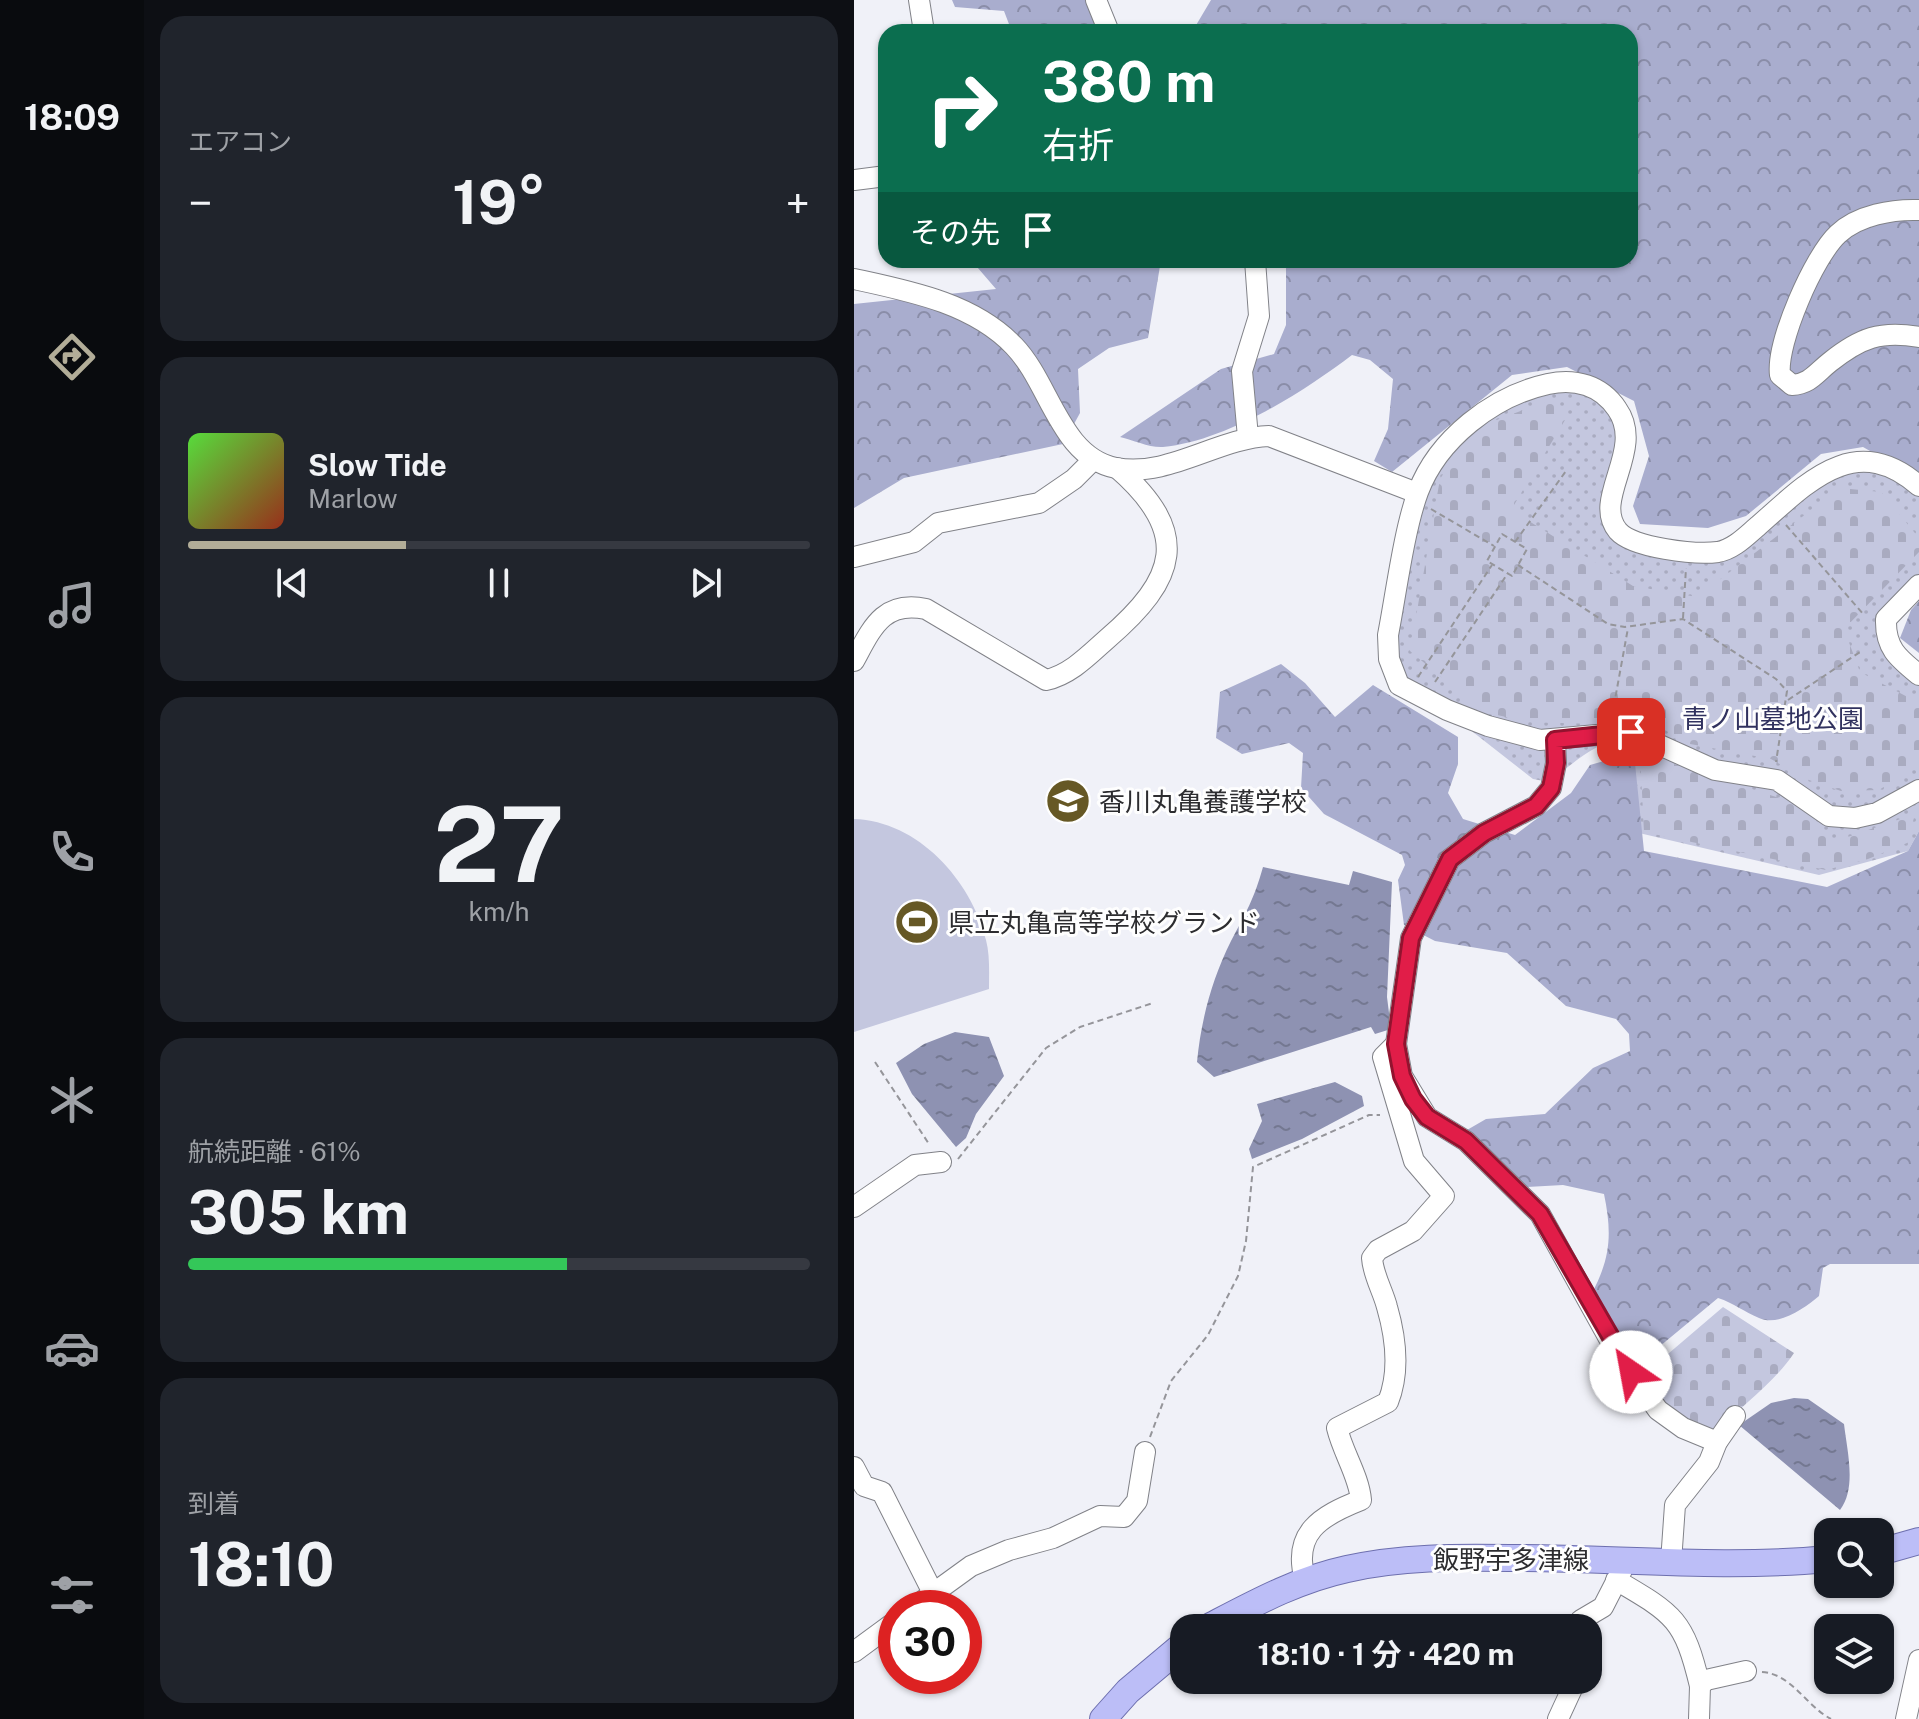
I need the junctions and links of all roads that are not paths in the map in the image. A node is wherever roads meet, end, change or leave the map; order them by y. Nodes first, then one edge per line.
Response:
1 (919, 0) edge
2 (1096, 0) edge
3 (923, 24) edge
4 (1106, 24) edge
5 (878, 177) edge
6 (854, 180) edge
7 (1919, 210) edge
8 (1256, 268) edge
9 (854, 279) edge
10 (1919, 337) edge
11 (1248, 437) junction
12 (1092, 461) junction
13 (1117, 468) junction
14 (1919, 486) edge
15 (1417, 496) junction
16 (854, 557) edge
17 (1919, 585) edge
18 (854, 661) edge
19 (1919, 675) edge
20 (1555, 740) junction
21 (1919, 790) edge
22 (1396, 1044) junction
23 (941, 1162) road end
24 (854, 1207) edge
25 (1735, 1416) dead end
26 (1717, 1442) junction
27 (1145, 1452) road end
28 (854, 1467) edge
29 (1919, 1541) edge
30 (1894, 1548) edge
31 (1814, 1559) edge
32 (1671, 1562) junction
33 (1622, 1570) junction
34 (1305, 1580) junction
35 (931, 1590) edge
36 (937, 1590) edge
37 (1236, 1614) edge
38 (1591, 1614) edge
39 (878, 1634) edge
40 (854, 1652) edge
41 (1170, 1656) edge
42 (1919, 1660) edge
43 (1746, 1671) road end
44 (1700, 1686) junction
45 (1570, 1694) edge
46 (1103, 1719) edge
47 (1558, 1719) edge
48 (1699, 1719) edge
49 (1906, 1719) edge

1 - 3 street
2 - 4 street
5 - 6 street
7 - 10 street
8 - 11 street
9 - 12 street
11 - 13 street
11 - 15 street
12 - 13 street
12 - 16 street
13 - 18 street
14 - 15 street
15 - 20 street
17 - 19 street
20 - 21 street
20 - 22 street
22 - 26 street
22 - 34 street
23 - 24 street
25 - 26 street
26 - 32 street
27 - 36 street
28 - 35 street
29 - 30 main road
31 - 32 main road, 飯野宇多津線
32 - 33 main road, 飯野宇多津線
33 - 34 main road, 飯野宇多津線
33 - 38 street
33 - 44 street
34 - 37 main road, 飯野宇多津線
39 - 40 street
41 - 46 main road
42 - 49 street
43 - 44 street
44 - 48 street
45 - 47 street

